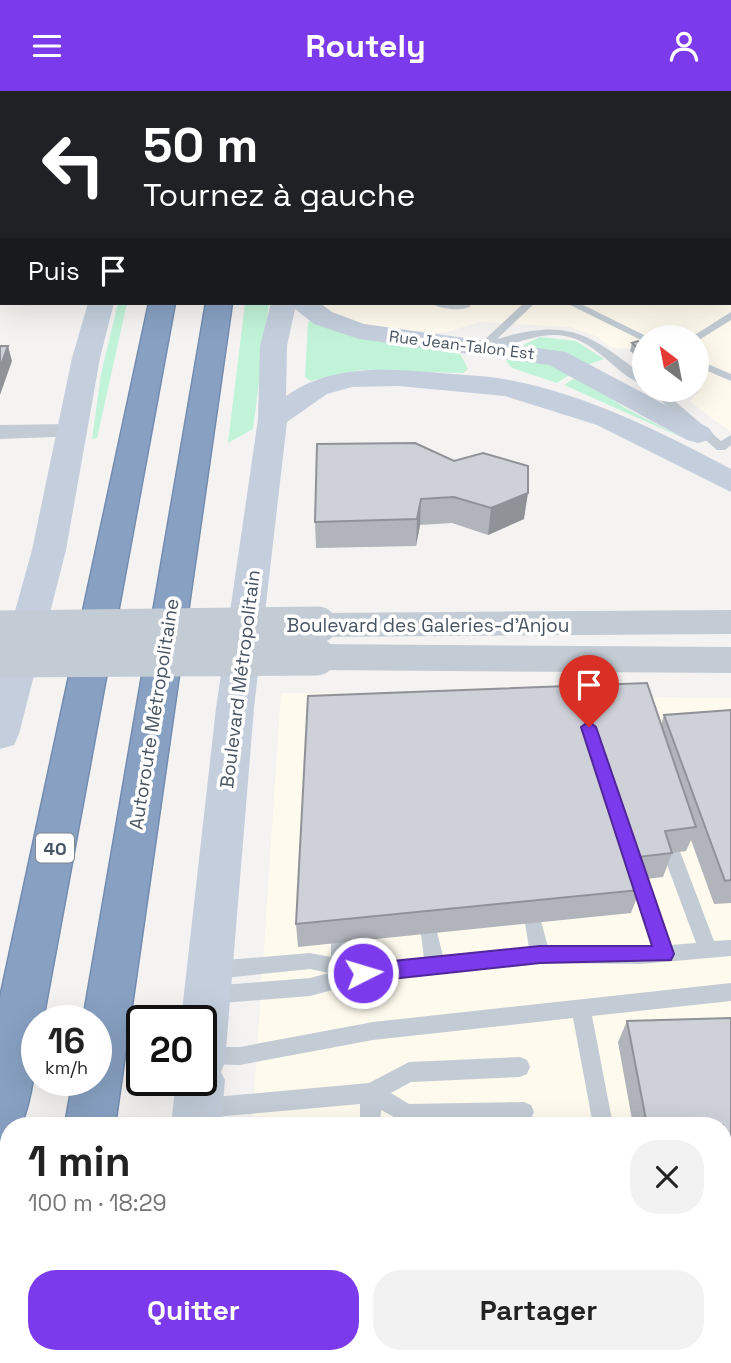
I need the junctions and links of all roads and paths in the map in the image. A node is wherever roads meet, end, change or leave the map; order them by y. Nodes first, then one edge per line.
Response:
1 (101, 305) edge
2 (162, 305) edge
3 (219, 305) edge
4 (283, 305) edge
5 (307, 305) edge
6 (456, 305) edge
7 (528, 305) edge
8 (575, 305) edge
9 (466, 306) dead end
10 (731, 314) edge
11 (709, 329) edge
12 (632, 332) edge
13 (484, 347) junction
14 (709, 368) edge
15 (632, 373) edge
16 (731, 378) edge
17 (508, 388) junction
18 (672, 403) edge
19 (274, 419) junction
20 (72, 431) junction
21 (0, 432) edge
22 (728, 446) edge
23 (731, 482) edge
24 (731, 622) edge
25 (0, 629) edge
26 (317, 641) junction
27 (0, 659) edge
28 (731, 660) edge
29 (5, 699) edge
30 (0, 734) edge
31 (627, 842) edge
32 (672, 854) edge
33 (534, 923) edge
34 (430, 934) edge
35 (340, 943) edge
36 (731, 948) edge
37 (708, 950) junction
38 (540, 954) junction
39 (664, 954) junction
40 (435, 967) junction
41 (341, 973) junction
42 (209, 982) junction
43 (731, 992) edge
44 (207, 1005) edge
45 (581, 1008) junction
46 (217, 1056) edge
47 (520, 1067) dead end
48 (371, 1093) junction
49 (217, 1094) edge
50 (524, 1112) dead end
51 (0, 1115) edge
52 (91, 1117) edge
53 (370, 1117) edge
54 (601, 1117) edge

1 - 20 main road
2 - 51 highway, 40
3 - 52 highway, Autoroute Métropolitaine
4 - 19 main road, Boulevard Métropolitain
5 - 13 main road, Rue Jean-Talon Est
6 - 9 lane
7 - 13 lane
8 - 12 lane
10 - 11 lane
13 - 15 lane
13 - 17 main road
13 - 22 main road, Rue Jean-Talon Est
14 - 16 lane
17 - 19 main road, Rue Jean-Talon Est
17 - 23 main road, Rue Jean-Talon Est
18 - 22 lane
19 - 42 main road, Boulevard Métropolitain
20 - 21 street
20 - 29 main road
24 - 26 street, Boulevard des Galeries-d'Anjou
25 - 26 street, Boulevard des Galeries-d'Anjou, bridge
26 - 27 street, Boulevard des Galeries-d'Anjou, bridge
26 - 28 street, Boulevard des Galeries-d'Anjou
29 - 30 main road
31 - 39 lane
32 - 37 lane
33 - 38 lane
34 - 40 lane
35 - 41 lane
36 - 37 lane
37 - 39 lane
38 - 39 lane
38 - 40 lane
40 - 41 lane
41 - 42 lane
42 - 44 main road, Boulevard Métropolitain
43 - 45 lane
45 - 46 lane
45 - 54 lane
47 - 48 lane
48 - 49 lane
48 - 50 lane
48 - 53 lane

